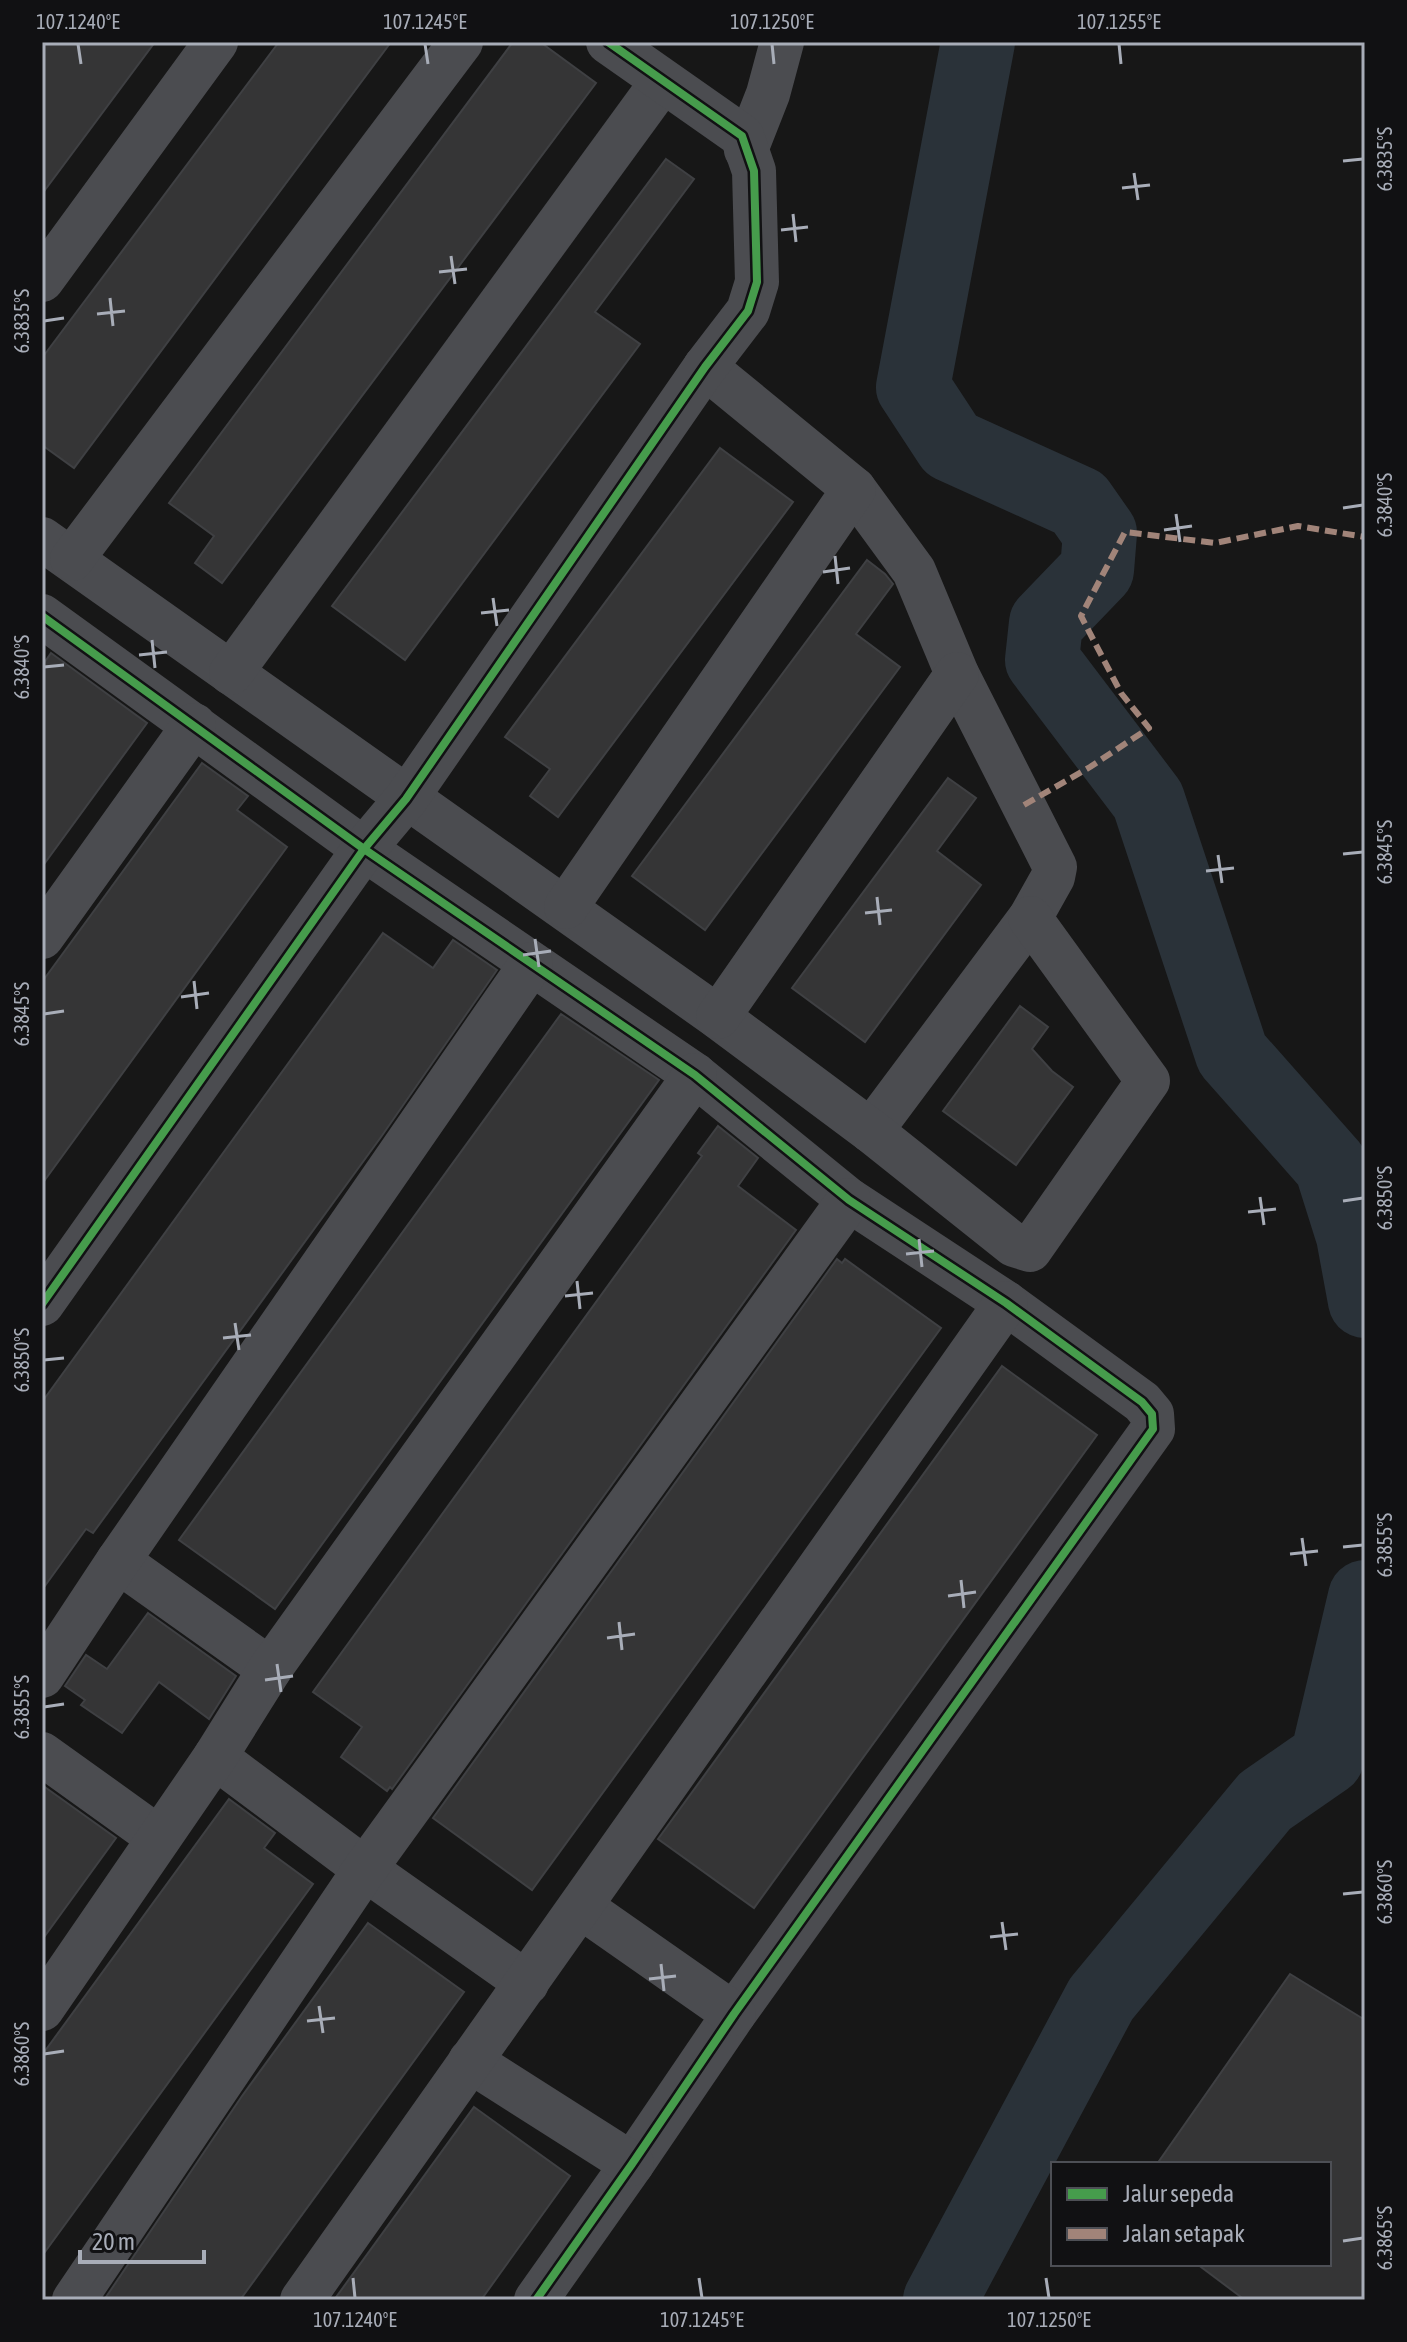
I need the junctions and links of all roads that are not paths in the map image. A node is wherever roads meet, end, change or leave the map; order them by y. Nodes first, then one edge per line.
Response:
1 (216, 42) edge
2 (461, 42) edge
3 (608, 42) edge
4 (782, 42) edge
5 (662, 82) junction
6 (746, 150) junction
7 (42, 280) edge
8 (705, 367) junction
9 (854, 489) junction
10 (57, 549) edge
11 (42, 616) edge
12 (231, 673) junction
13 (957, 674) junction
14 (194, 725) junction
15 (406, 799) junction
16 (364, 849) junction
17 (566, 907) junction
18 (1030, 918) junction
19 (42, 937) edge
20 (531, 964) junction
21 (718, 1017) junction
22 (695, 1075) junction
23 (871, 1131) junction
24 (849, 1200) junction
25 (1006, 1303) junction
26 (42, 1304) edge
27 (118, 1561) junction
28 (48, 1654) edge
29 (270, 1669) junction
30 (42, 1754) edge
31 (215, 1757) junction
32 (159, 1838) junction
33 (365, 1869) junction
34 (581, 1907) junction
35 (527, 1983) junction
36 (42, 2009) edge
37 (734, 2014) junction
38 (470, 2061) junction
39 (632, 2164) junction
40 (74, 2300) edge
41 (302, 2300) edge
42 (536, 2300) edge

1 - 7 street
2 - 10 street
3 - 5 street
4 - 6 street
5 - 6 street
5 - 12 street
6 - 8 street
8 - 9 street
8 - 15 street
9 - 13 street
9 - 17 street
10 - 12 street
11 - 14 street
12 - 15 street
13 - 18 street
13 - 21 street
14 - 16 street
14 - 19 street
15 - 16 street
15 - 17 street
16 - 20 street
16 - 26 street
17 - 21 street
18 - 23 street
18 - 23 street
20 - 22 street
20 - 27 street
21 - 23 street
22 - 24 street
22 - 29 street
24 - 25 street
24 - 33 street
25 - 34 street
25 - 37 street
27 - 28 street
27 - 29 street
29 - 31 street
30 - 32 street
31 - 32 street
31 - 33 street
32 - 36 street
33 - 35 street
33 - 40 street
34 - 35 street
34 - 37 street
35 - 38 street
37 - 39 street
38 - 39 street
38 - 41 street
39 - 42 street

